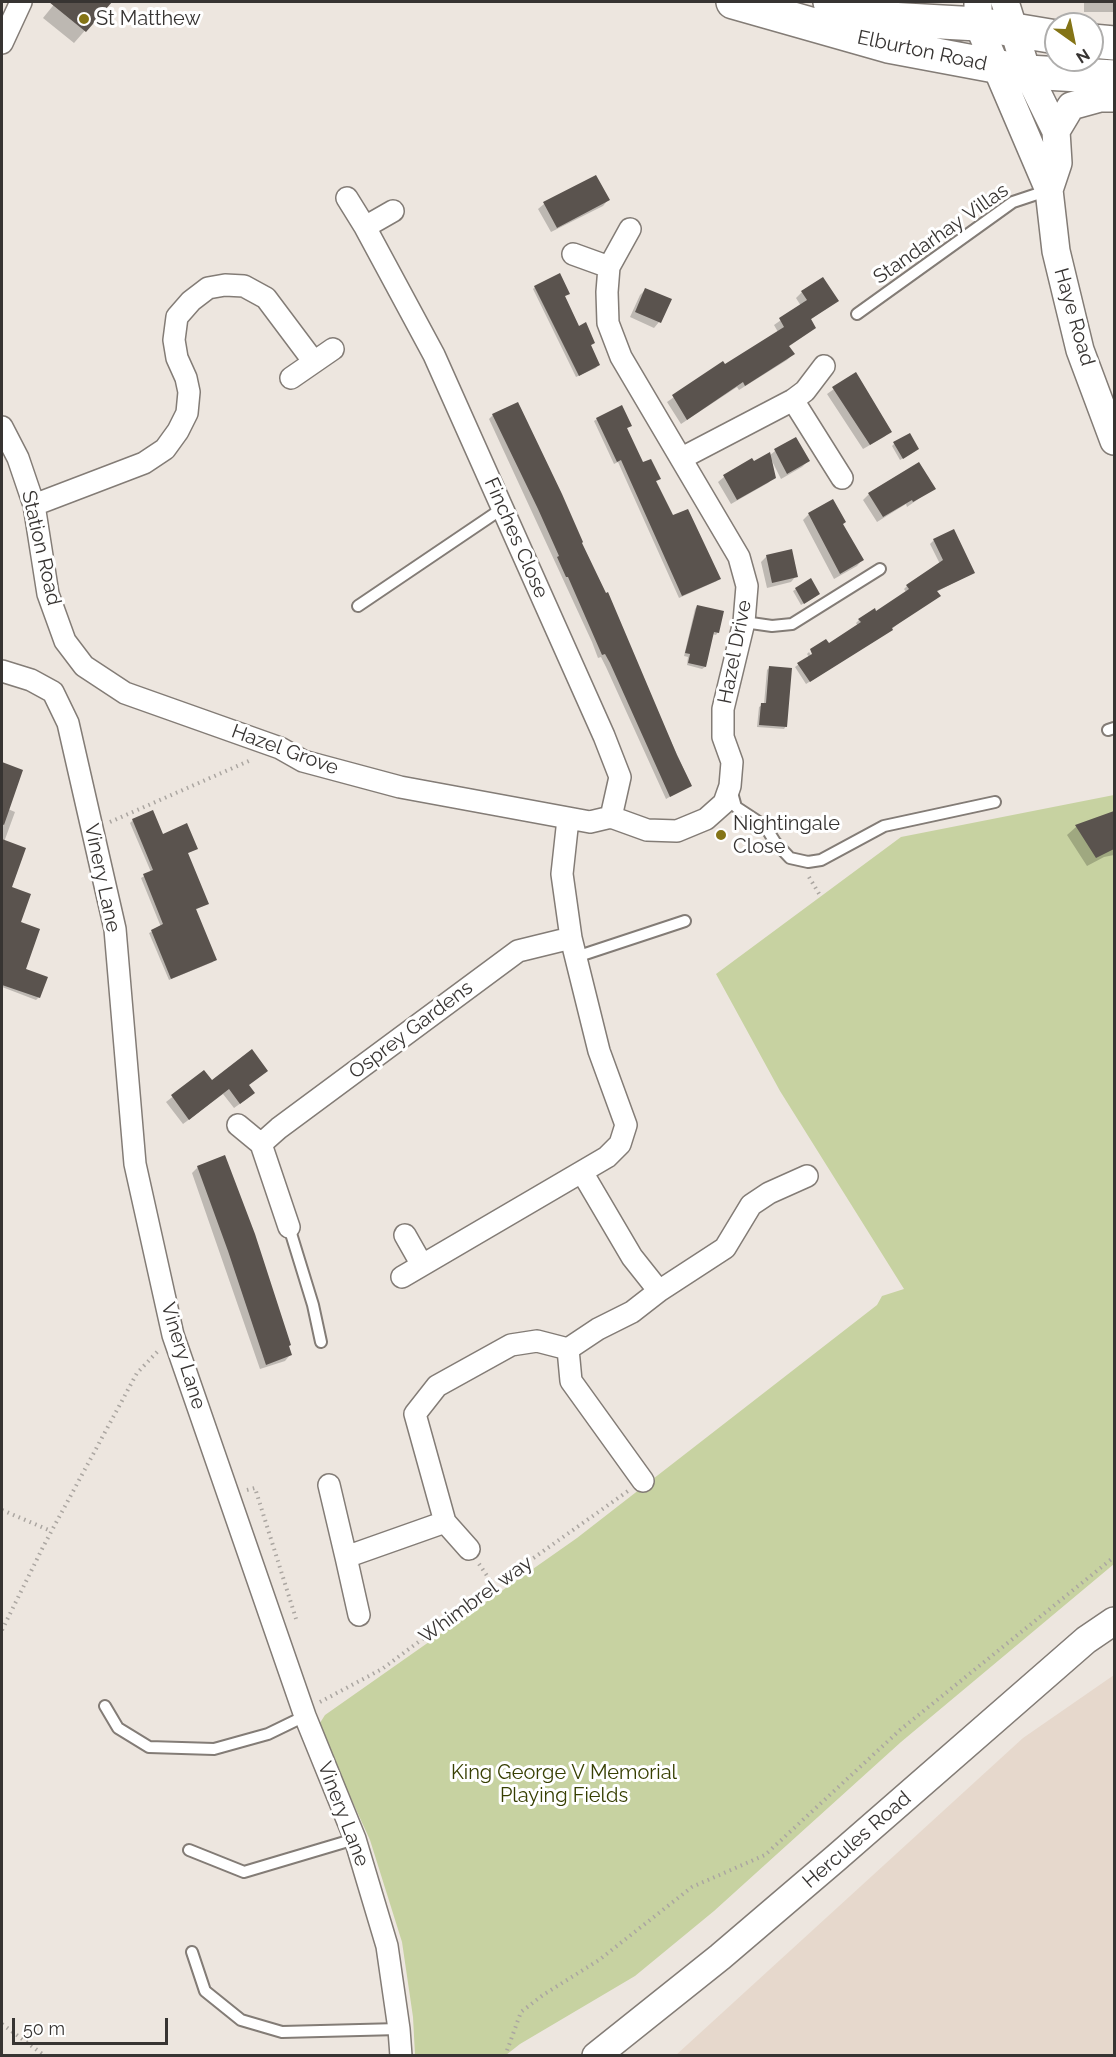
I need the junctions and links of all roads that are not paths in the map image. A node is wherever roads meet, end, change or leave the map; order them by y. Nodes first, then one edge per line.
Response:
1 (21, 2) edge
2 (733, 2) edge
3 (830, 2) edge
4 (978, 13) edge
5 (1010, 16) edge
6 (1044, 32) edge
7 (2, 43) edge
8 (1012, 70) junction
9 (1114, 77) edge
10 (1114, 98) edge
11 (1056, 131) junction
12 (1049, 190) junction
13 (347, 198) dead end
14 (393, 211) dead end
15 (365, 227) junction
16 (630, 229) dead end
17 (573, 254) dead end
18 (609, 267) junction
19 (857, 314) dead end
20 (333, 349) dead end
21 (314, 362) junction
22 (824, 366) dead end
23 (291, 378) dead end
24 (793, 400) junction
25 (2, 427) edge
26 (1114, 441) edge
27 (682, 458) junction
28 (842, 478) dead end
29 (34, 505) junction
30 (503, 508) junction
31 (880, 569) dead end
32 (358, 606) dead end
33 (744, 622) junction
34 (84, 666) joint
35 (2, 671) edge
36 (730, 786) junction
37 (995, 802) dead end
38 (611, 817) junction
39 (568, 819) junction
40 (685, 921) dead end
41 (574, 947) junction
42 (238, 1125) dead end
43 (261, 1144) junction
44 (582, 1172) junction
45 (807, 1176) dead end
46 (289, 1227) joint
47 (405, 1235) dead end
48 (422, 1265) junction
49 (402, 1277) dead end
50 (659, 1291) junction
51 (321, 1342) dead end
52 (568, 1348) junction
53 (643, 1481) road end
54 (330, 1485) dead end
55 (444, 1522) junction
56 (469, 1549) dead end
57 (346, 1557) junction
58 (359, 1615) dead end
59 (1114, 1621) edge
60 (105, 1706) dead end
61 (304, 1713) junction
62 (355, 1839) junction
63 (189, 1850) dead end
64 (192, 1952) dead end
65 (399, 2029) junction
66 (401, 2055) edge
67 (596, 2055) edge

1 - 7 street
2 - 8 main road, Elburton Road
3 - 4 main road, Elburton Road
4 - 5 main road, Elburton Road
4 - 8 street
5 - 6 main road, Elburton Road
5 - 8 street
8 - 9 main road, Elburton Road
8 - 11 street, Haye Road
8 - 12 street, Haye Road
10 - 11 street
11 - 12 street, Haye Road
12 - 19 lane, Standarhay Villas
12 - 26 street, Haye Road
13 - 15 street, Finches Close
14 - 15 street
15 - 30 street, Finches Close
16 - 18 street, Hazel Drive
17 - 18 street
18 - 27 street, Hazel Drive
20 - 21 street
21 - 23 street
21 - 29 street
22 - 24 street
24 - 27 street
24 - 28 street
25 - 29 street, Station Road
27 - 33 street, Hazel Drive
29 - 34 street, Station Road
30 - 32 lane
30 - 38 street, Finches Close
31 - 33 lane
33 - 36 street, Hazel Drive
34 - 39 street, Hazel Grove
35 - 61 street, Vinery Lane
36 - 37 lane
36 - 38 street
38 - 39 street
39 - 41 street
40 - 41 lane
41 - 43 street, Osprey Gardens
41 - 44 street
42 - 43 street
43 - 46 street
44 - 48 street
44 - 50 street
45 - 50 street
46 - 51 lane
47 - 48 street
48 - 49 street
50 - 52 street
52 - 53 street
52 - 55 street
54 - 57 street
55 - 56 street
55 - 57 street
57 - 58 street
59 - 67 street, Hercules Road
60 - 61 lane
61 - 62 street, Vinery Lane
62 - 63 lane
62 - 65 street, Vinery Lane
64 - 65 lane
65 - 66 street, Vinery Lane

